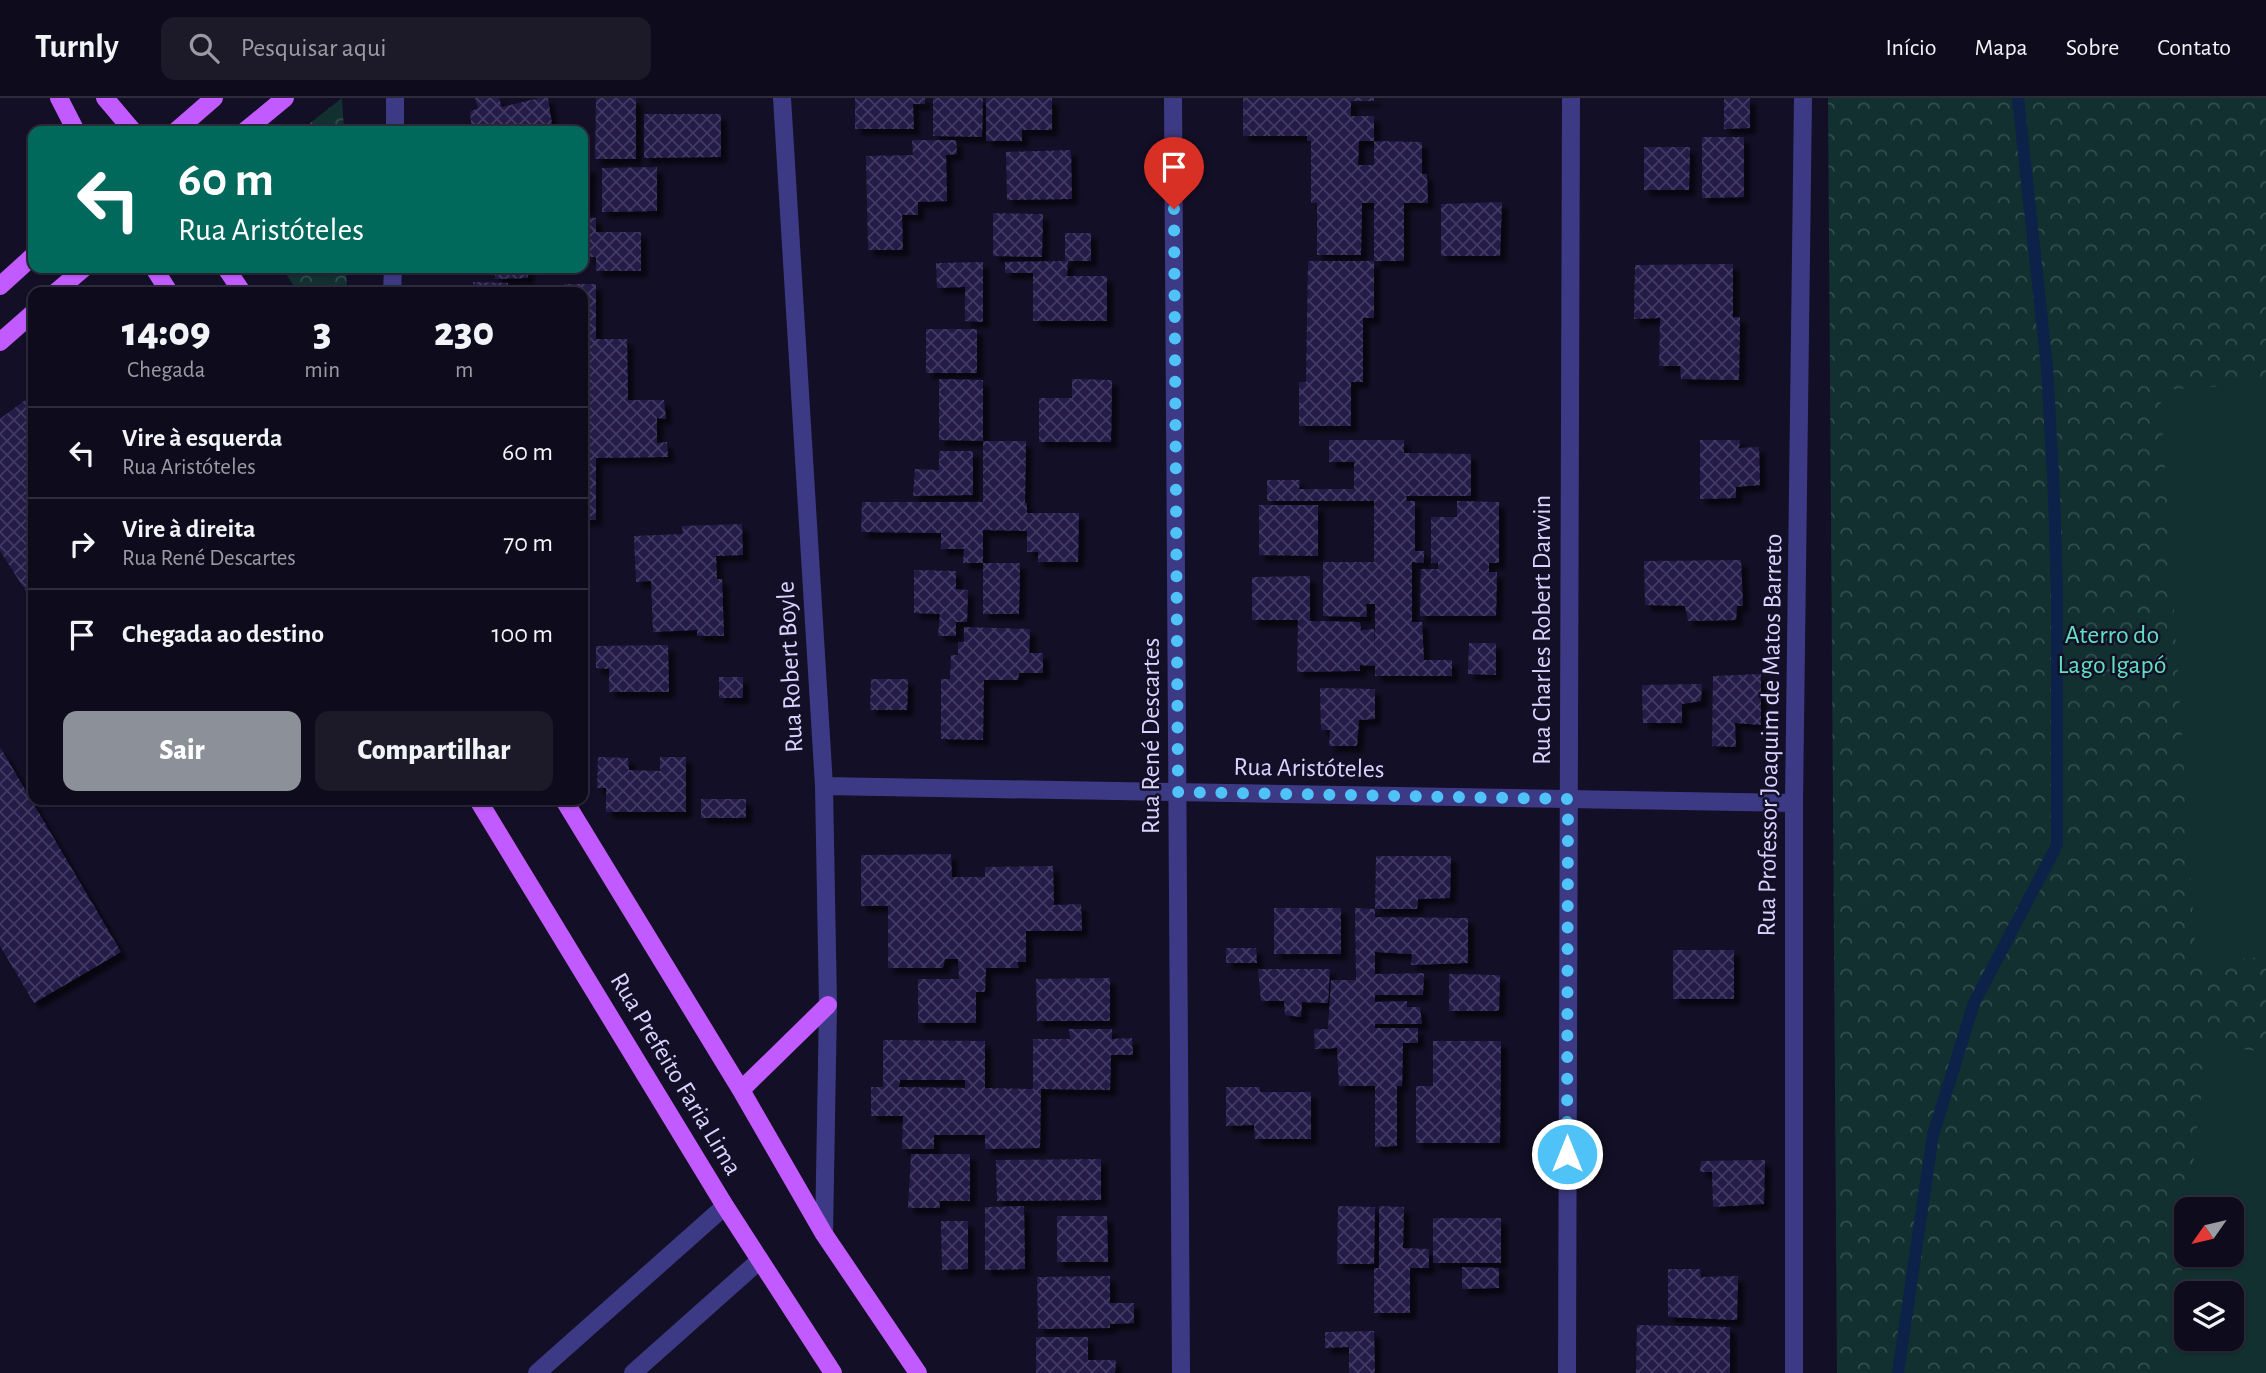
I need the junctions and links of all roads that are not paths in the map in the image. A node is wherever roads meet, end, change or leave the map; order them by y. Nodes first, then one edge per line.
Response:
1 (60, 98) edge
2 (105, 98) edge
3 (214, 98) edge
4 (285, 98) edge
5 (395, 98) edge
6 (782, 98) edge
7 (1173, 98) edge
8 (1571, 98) edge
9 (1803, 98) edge
10 (74, 126) edge
11 (129, 126) edge
12 (182, 126) edge
13 (251, 126) edge
14 (395, 126) edge
15 (28, 261) edge
16 (78, 273) edge
17 (0, 286) edge
18 (63, 287) edge
19 (28, 317) edge
20 (0, 342) edge
21 (824, 786) junction
22 (1178, 792) junction
23 (1568, 799) junction
24 (1794, 803) junction
25 (481, 805) edge
26 (567, 805) edge
27 (828, 1005) junction
28 (741, 1090) junction
29 (725, 1206) junction
30 (824, 1234) junction
31 (760, 1260) junction
32 (537, 1373) edge
33 (633, 1373) edge
34 (833, 1373) edge
35 (918, 1373) edge
36 (1181, 1373) edge
37 (1567, 1373) edge
38 (1794, 1373) edge

1 - 10 main road
2 - 11 main road
3 - 12 main road
4 - 13 main road
5 - 14 street
6 - 21 street, Rua Robert Boyle
7 - 22 street, Rua René Descartes
8 - 23 street, Rua Charles Robert Darwin
9 - 24 street, Rua Professor Joaquim de Matos Barreto
15 - 17 main road
16 - 18 main road
19 - 20 main road
21 - 22 street, Rua Aristóteles
21 - 27 street, Rua Robert Boyle
22 - 23 street, Rua Aristóteles
22 - 36 street, Rua René Descartes
23 - 24 street, Rua Aristóteles
23 - 37 street, Rua Charles Robert Darwin
24 - 38 street, Rua Professor Joaquim de Matos Barreto
25 - 29 main road, Rua Prefeito Faria Lima
26 - 28 main road, Rua Prefeito Faria Lima
27 - 28 main road
27 - 30 street, Rua Robert Boyle
28 - 30 main road, Rua Prefeito Faria Lima
29 - 31 main road, Rua Prefeito Faria Lima
29 - 32 street
30 - 35 main road, Rua Prefeito Faria Lima
31 - 33 street
31 - 34 main road, Rua Prefeito Faria Lima

